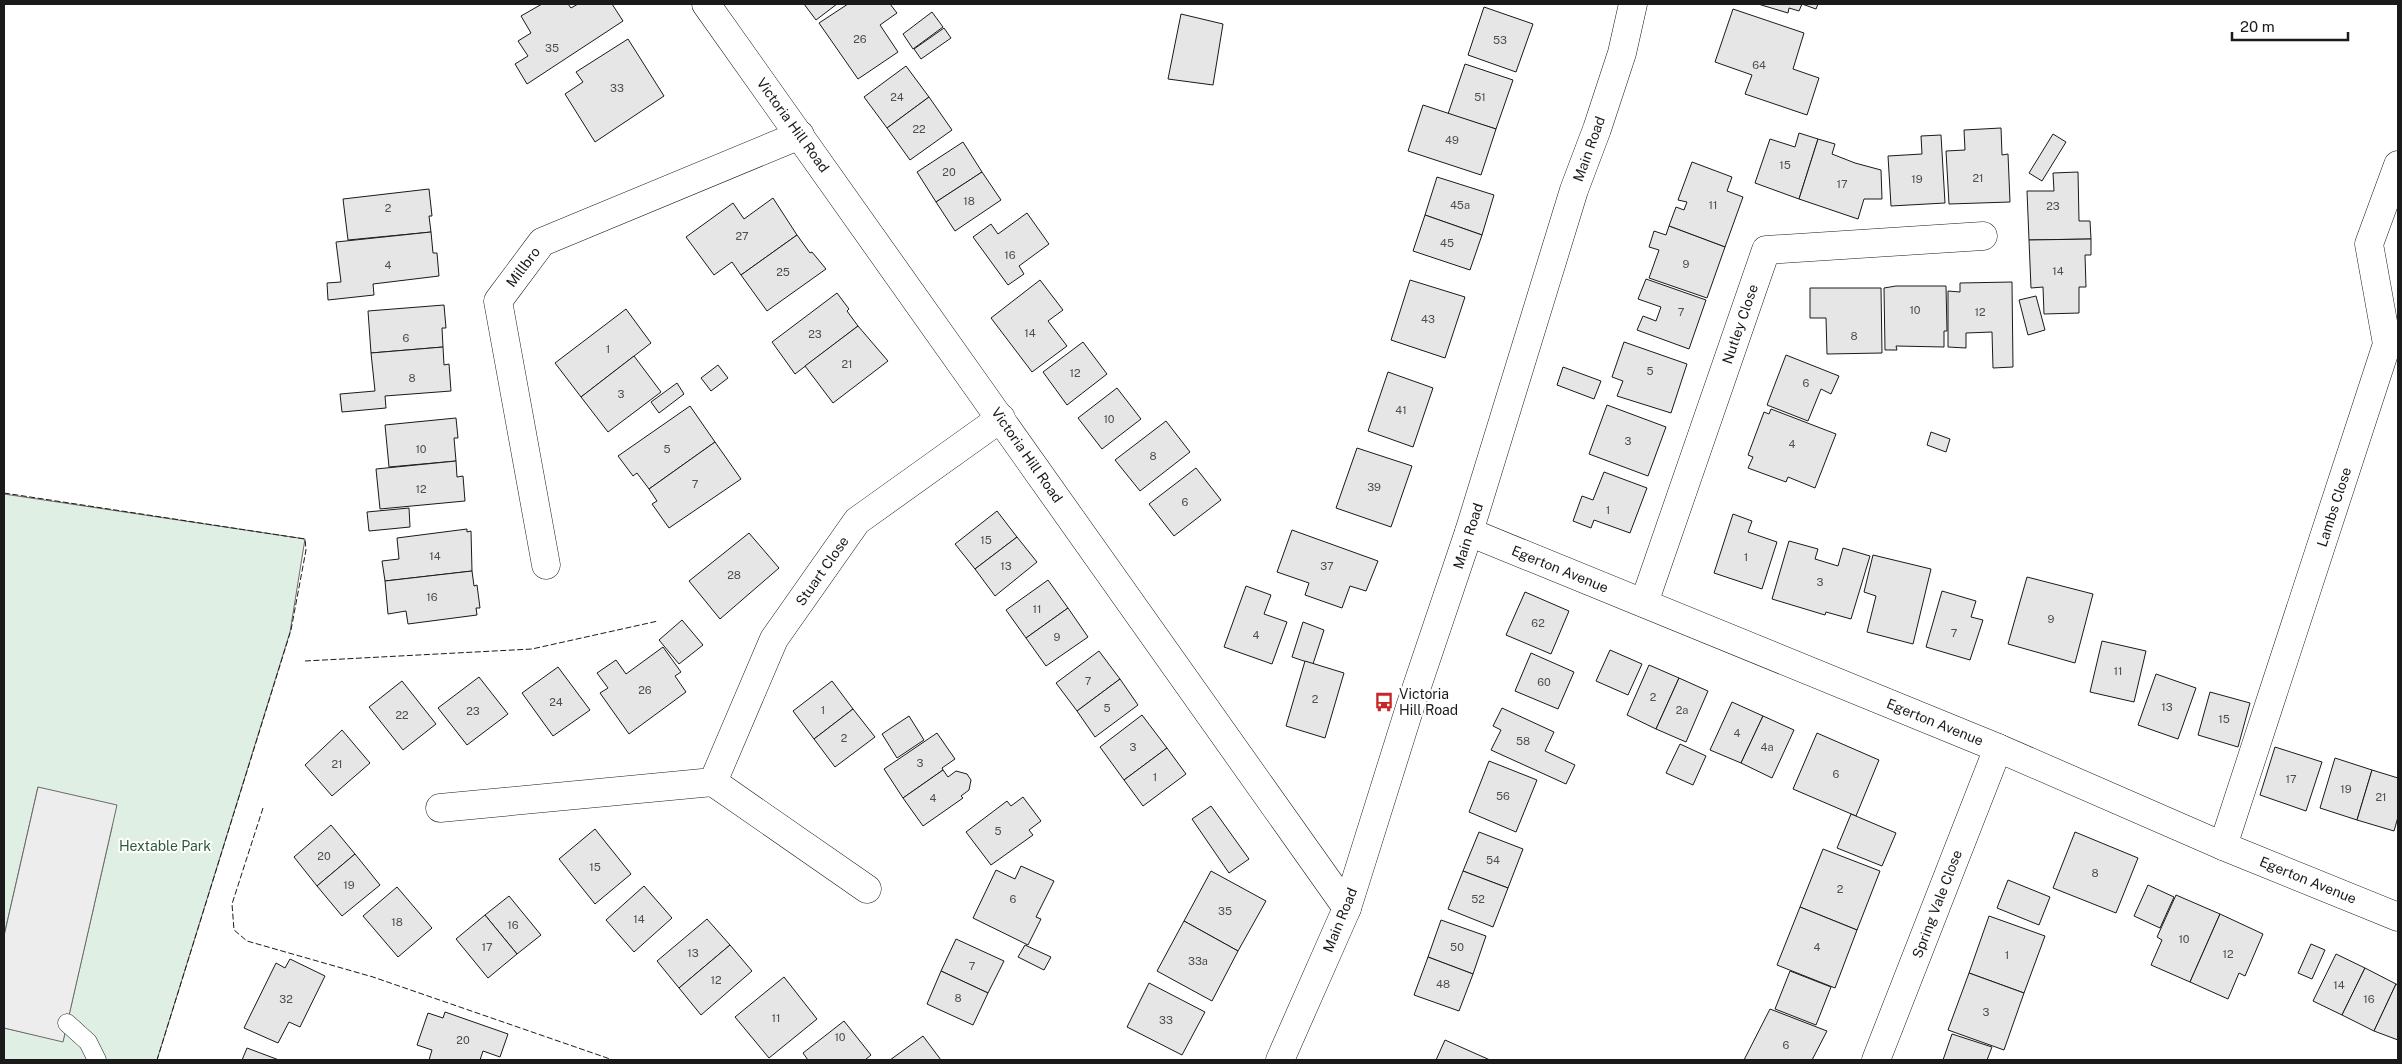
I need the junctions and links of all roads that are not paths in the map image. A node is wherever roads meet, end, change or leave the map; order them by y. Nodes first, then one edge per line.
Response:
1 (706, 4) edge
2 (1633, 4) edge
3 (800, 134) junction
4 (2398, 165) edge
5 (1983, 236) dead end
6 (1001, 418) junction
7 (1469, 532) junction
8 (546, 565) dead end
9 (1644, 603) junction
10 (1998, 748) junction
11 (713, 782) junction
12 (440, 808) dead end
13 (2223, 846) junction
14 (867, 890) dead end
15 (1347, 908) junction
16 (2398, 917) edge
17 (67, 1023) dead end
18 (96, 1060) edge
19 (1280, 1060) edge
20 (1876, 1060) edge

1 - 3 street, Victoria Hill Road
2 - 7 street, Main Road
3 - 6 street, Victoria Hill Road
3 - 8 street, Millbro
4 - 13 street, Lambs Close
5 - 9 street, Nutley Close
6 - 11 street, Stuart Close
6 - 15 street, Victoria Hill Road
7 - 9 street, Egerton Avenue
7 - 15 street, Main Road
9 - 10 street, Egerton Avenue
10 - 13 street, Egerton Avenue
10 - 20 street, Spring Vale Close
11 - 12 street
11 - 14 street
13 - 16 street, Egerton Avenue
15 - 19 street, Main Road
17 - 18 lane

